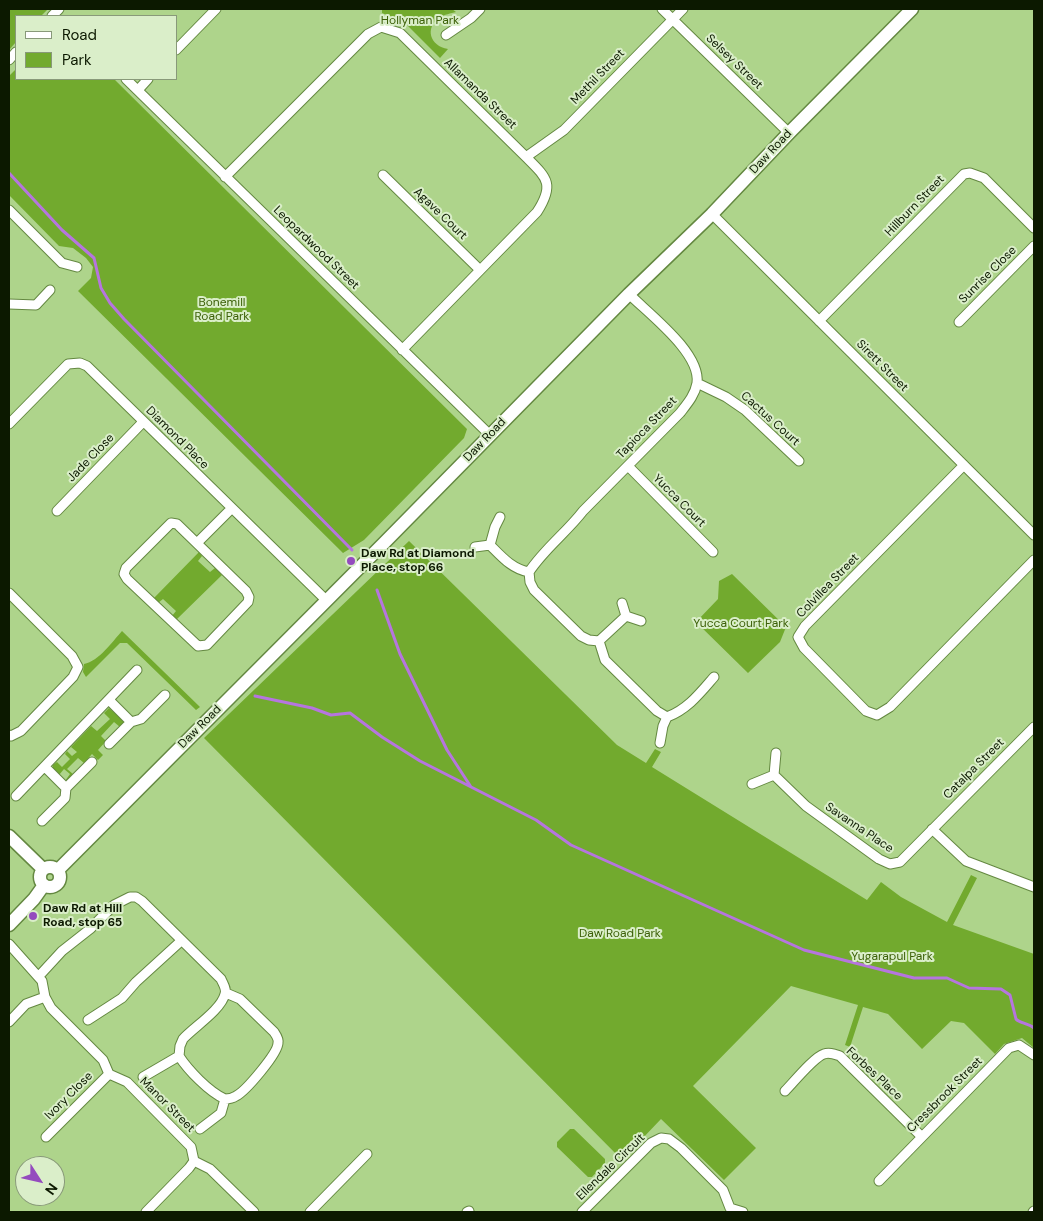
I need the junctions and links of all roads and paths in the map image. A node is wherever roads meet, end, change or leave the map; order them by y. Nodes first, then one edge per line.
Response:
1 (216, 9) edge
2 (480, 9) edge
3 (662, 9) edge
4 (683, 9) edge
5 (912, 9) edge
6 (673, 19) junction
7 (446, 34) dead end
8 (178, 48) edge
9 (127, 80) edge
10 (147, 80) edge
11 (138, 90) junction
12 (789, 133) junction
13 (526, 156) junction
14 (383, 175) dead end
15 (225, 177) junction
16 (9, 210) edge
17 (712, 214) junction
18 (1034, 228) edge
19 (1034, 246) edge
20 (76, 267) dead end
21 (480, 270) junction
22 (50, 290) dead end
23 (629, 294) junction
24 (9, 304) edge
25 (820, 322) junction
26 (958, 322) dead end
27 (402, 350) junction
28 (697, 383) junction
29 (143, 422) junction
30 (9, 424) edge
31 (490, 435) junction
32 (799, 461) dead end
33 (964, 465) junction
34 (628, 466) junction
35 (232, 509) junction
36 (57, 511) dead end
37 (500, 517) dead end
38 (1034, 535) edge
39 (197, 544) junction
40 (490, 545) junction
41 (475, 548) dead end
42 (713, 552) dead end
43 (1034, 560) edge
44 (529, 572) junction
45 (9, 593) edge
46 (326, 600) junction
47 (622, 603) dead end
48 (626, 616) junction
49 (641, 621) dead end
50 (599, 642) junction
51 (138, 670) dead end
52 (714, 677) dead end
53 (165, 695) dead end
54 (109, 700) junction
55 (667, 717) junction
56 (131, 722) junction
57 (1034, 727) edge
58 (9, 735) edge
59 (660, 743) dead end
60 (109, 744) dead end
61 (776, 753) dead end
62 (92, 762) dead end
63 (45, 767) junction
64 (774, 775) junction
65 (752, 784) dead end
66 (66, 788) junction
67 (16, 796) dead end
68 (42, 821) dead end
69 (932, 829) junction
70 (9, 836) edge
71 (43, 869) junction
72 (58, 870) junction
73 (44, 885) junction
74 (1034, 887) edge
75 (9, 925) edge
76 (180, 941) junction
77 (9, 944) edge
78 (38, 976) junction
79 (226, 993) junction
80 (45, 997) junction
81 (88, 1020) dead end
82 (9, 1022) edge
83 (1034, 1055) edge
84 (179, 1056) junction
85 (109, 1074) junction
86 (143, 1077) dead end
87 (785, 1091) dead end
88 (225, 1099) junction
89 (200, 1129) dead end
90 (922, 1136) junction
91 (46, 1137) dead end
92 (367, 1154) dead end
93 (194, 1161) junction
94 (879, 1181) dead end
95 (728, 1210) edge
96 (146, 1212) edge
97 (254, 1212) edge
98 (310, 1212) edge
99 (582, 1212) edge
100 (743, 1212) edge

1 - 8 street
2 - 7 street
3 - 6 street, Selsey Street
4 - 6 street, Methil Street
5 - 12 street, Daw Road
6 - 12 street, Selsey Street
6 - 13 street, Methil Street
9 - 11 street, Leopardwood Street
10 - 11 street
11 - 15 street, Leopardwood Street
12 - 17 street, Daw Road
13 - 15 street, Allamanda Street
13 - 21 street, Allamanda Street
14 - 21 street, Agave Court
15 - 27 street, Leopardwood Street
16 - 20 street
17 - 23 street, Daw Road
17 - 25 street, Sirett Street
18 - 25 street, Hillburn Street
19 - 26 street, Sunrise Close
21 - 27 street, Allamanda Street
22 - 24 street
23 - 28 street
23 - 31 street, Daw Road
25 - 33 street, Sirett Street
27 - 31 street, Leopardwood Street
28 - 32 street, Cactus Court
28 - 34 street, Tapioca Street
29 - 30 street, Diamond Place
29 - 35 street, Diamond Place
29 - 36 street, Jade Close
31 - 46 street, Daw Road
33 - 38 street, Sirett Street
33 - 43 street, Colvillea Street
34 - 42 street, Yucca Court
34 - 44 street, Tapioca Street
35 - 39 street
35 - 46 street, Diamond Place
37 - 40 street
39 - 39 street
40 - 41 street
40 - 44 street
44 - 50 street
45 - 58 street
46 - 72 street, Daw Road
47 - 48 street
48 - 49 street
48 - 50 street
50 - 55 street
51 - 54 street
52 - 55 street
53 - 56 street
54 - 56 street
54 - 63 street
55 - 59 street
56 - 60 street
57 - 69 street, Catalpa Street
61 - 64 street
62 - 66 street
63 - 66 street
63 - 67 street
64 - 65 street
64 - 69 street, Savanna Place
66 - 68 street
69 - 74 street
70 - 71 street
71 - 72 street
71 - 73 street
72 - 73 street, Daw Road
73 - 75 street, Daw Road
76 - 78 street
76 - 79 street
76 - 81 street
77 - 78 street, Manor Street
78 - 80 street, Manor Street
79 - 84 street
79 - 88 street
80 - 82 street
80 - 85 street, Manor Street
83 - 90 street, Cressbrook Street
84 - 86 street
84 - 88 street
85 - 91 street, Ivory Close
85 - 93 street, Manor Street
87 - 90 street, Forbes Place
88 - 89 street
90 - 94 street, Cressbrook Street
92 - 98 street
93 - 96 street
93 - 97 street
95 - 99 street, Ellendale Circuit
95 - 100 street, Ellendale Circuit

